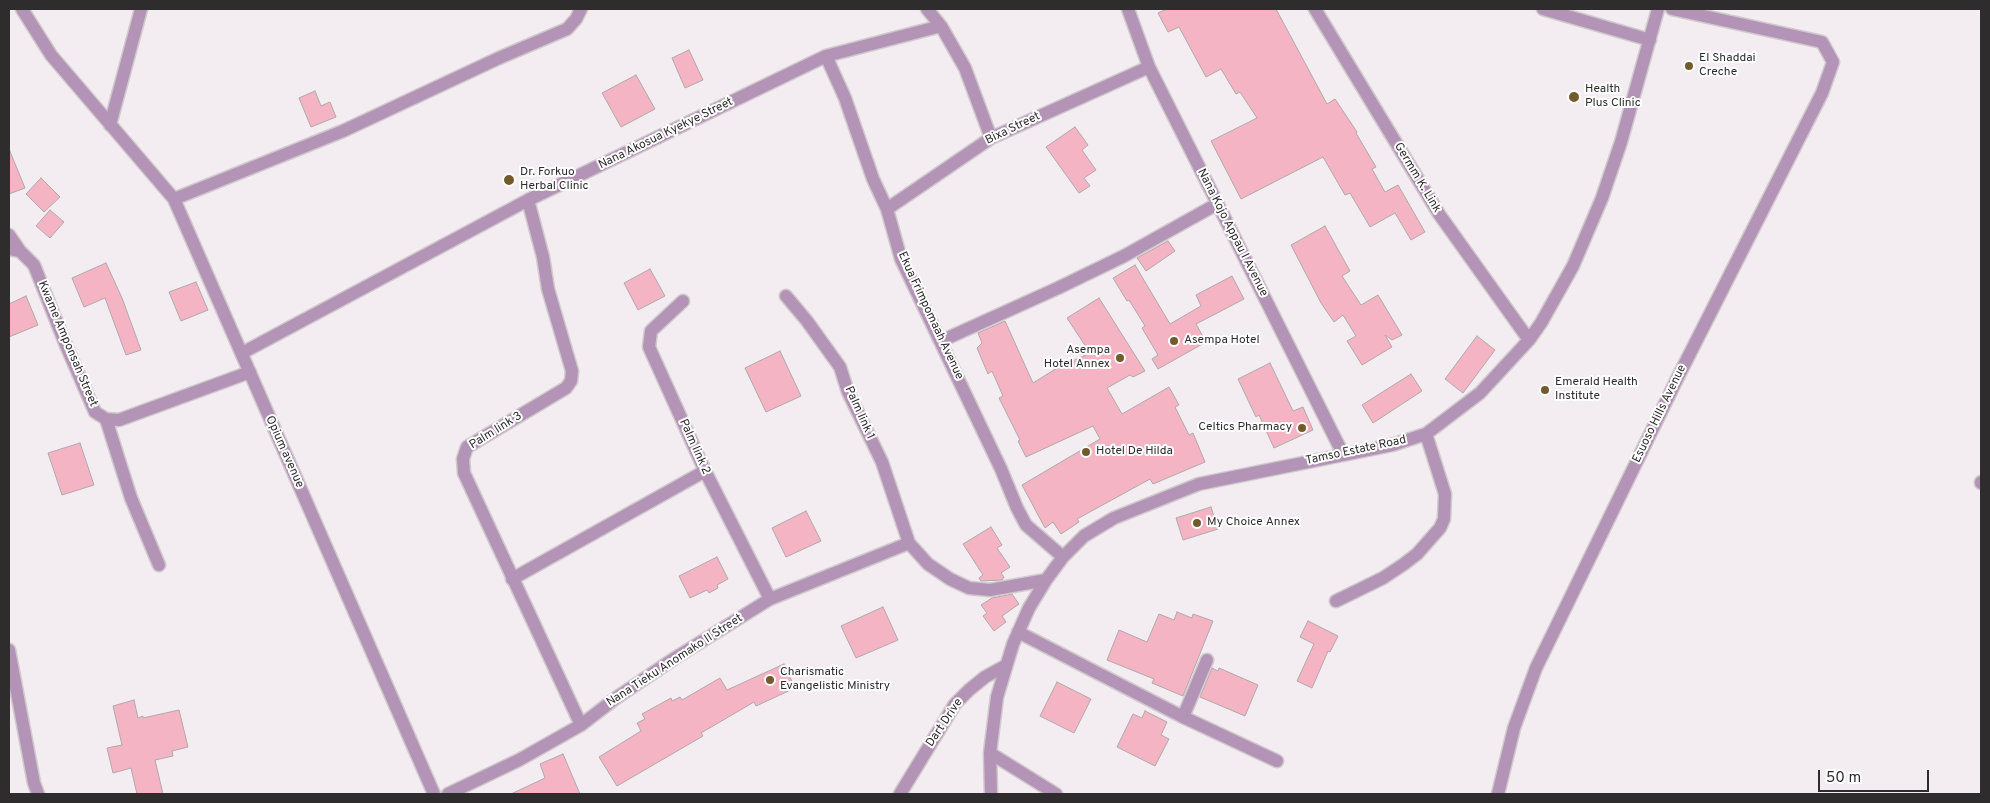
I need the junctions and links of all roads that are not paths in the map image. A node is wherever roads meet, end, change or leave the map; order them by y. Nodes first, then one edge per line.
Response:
1 (22, 9) edge
2 (141, 9) edge
3 (581, 9) edge
4 (927, 9) edge
5 (1128, 9) edge
6 (1315, 9) edge
7 (1543, 9) edge
8 (1658, 9) edge
9 (1672, 9) edge
10 (941, 26) junction
11 (1650, 40) junction
12 (826, 56) junction
13 (1149, 67) junction
14 (110, 125) junction
15 (990, 138) junction
16 (174, 199) junction
17 (528, 200) junction
18 (1217, 204) junction
19 (887, 209) junction
20 (9, 235) edge
21 (15, 250) edge
22 (786, 296) dead end
23 (682, 301) dead end
24 (1528, 340) junction
25 (941, 342) junction
26 (242, 353) junction
27 (250, 372) junction
28 (106, 418) junction
29 (1426, 434) junction
30 (1343, 454) junction
31 (705, 471) junction
32 (909, 543) junction
33 (1063, 557) junction
34 (160, 565) dead end
35 (512, 579) junction
36 (1046, 580) junction
37 (770, 599) junction
38 (1336, 601) dead end
39 (1018, 632) junction
40 (9, 650) edge
41 (1207, 660) dead end
42 (1005, 666) junction
43 (1184, 717) junction
44 (581, 725) junction
45 (990, 753) junction
46 (1277, 761) dead end
47 (38, 794) edge
48 (434, 794) edge
49 (448, 794) edge
50 (900, 794) edge
51 (992, 794) edge
52 (1056, 794) edge
53 (1498, 794) edge

1 - 14 street, Opium avenue
2 - 14 street
3 - 16 street
4 - 10 street
5 - 13 street, Nana Kojo Appau I Avenue
6 - 24 street, Germm K. Link
7 - 11 street
8 - 11 street, Tamso Estate Road
9 - 53 street, Esuoso Hills Avenue
10 - 12 street, Nana Akosua Kyekye Street
10 - 15 street
11 - 24 street, Tamso Estate Road
12 - 17 street, Nana Akosua Kyekye Street
12 - 19 street, Ekua Frimpomaah Avenue
13 - 15 street, Bixa Street
13 - 18 street, Nana Kojo Appau I Avenue
14 - 16 street, Opium avenue
15 - 19 street, Bixa Street
16 - 26 street, Opium avenue
17 - 26 street, Nana Akosua Kyekye Street
17 - 35 street, Palm link 3
18 - 25 street
18 - 30 street, Nana Kojo Appau I Avenue
19 - 25 street, Ekua Frimpomaah Avenue
20 - 21 street, Kwame Amponsah Street
21 - 28 street, Kwame Amponsah Street
22 - 32 street, Palm link 1
23 - 31 street, Palm link 2
24 - 29 street, Tamso Estate Road
25 - 33 street, Ekua Frimpomaah Avenue
26 - 27 street, Opium avenue
27 - 28 street, Kwame Amponsah Street
27 - 48 street, Opium avenue
28 - 34 street
29 - 30 street, Tamso Estate Road
29 - 38 street
30 - 33 street, Tamso Estate Road
31 - 35 street
31 - 37 street, Palm link 2
32 - 36 street
32 - 37 street, Nana Tieku Anomako II Street
33 - 36 street, Tamso Estate Road
35 - 44 street, Palm link 3
36 - 39 street, Tamso Estate Road
37 - 44 street, Nana Tieku Anomako II Street
39 - 42 street, Tamso Estate Road
39 - 43 street
40 - 47 street
41 - 43 street
42 - 45 street, Tamso Estate Road
42 - 50 street, Dart Drive
43 - 46 street
44 - 49 street, Nana Tieku Anomako II Street
45 - 51 street, Tamso Estate Road
45 - 52 street

